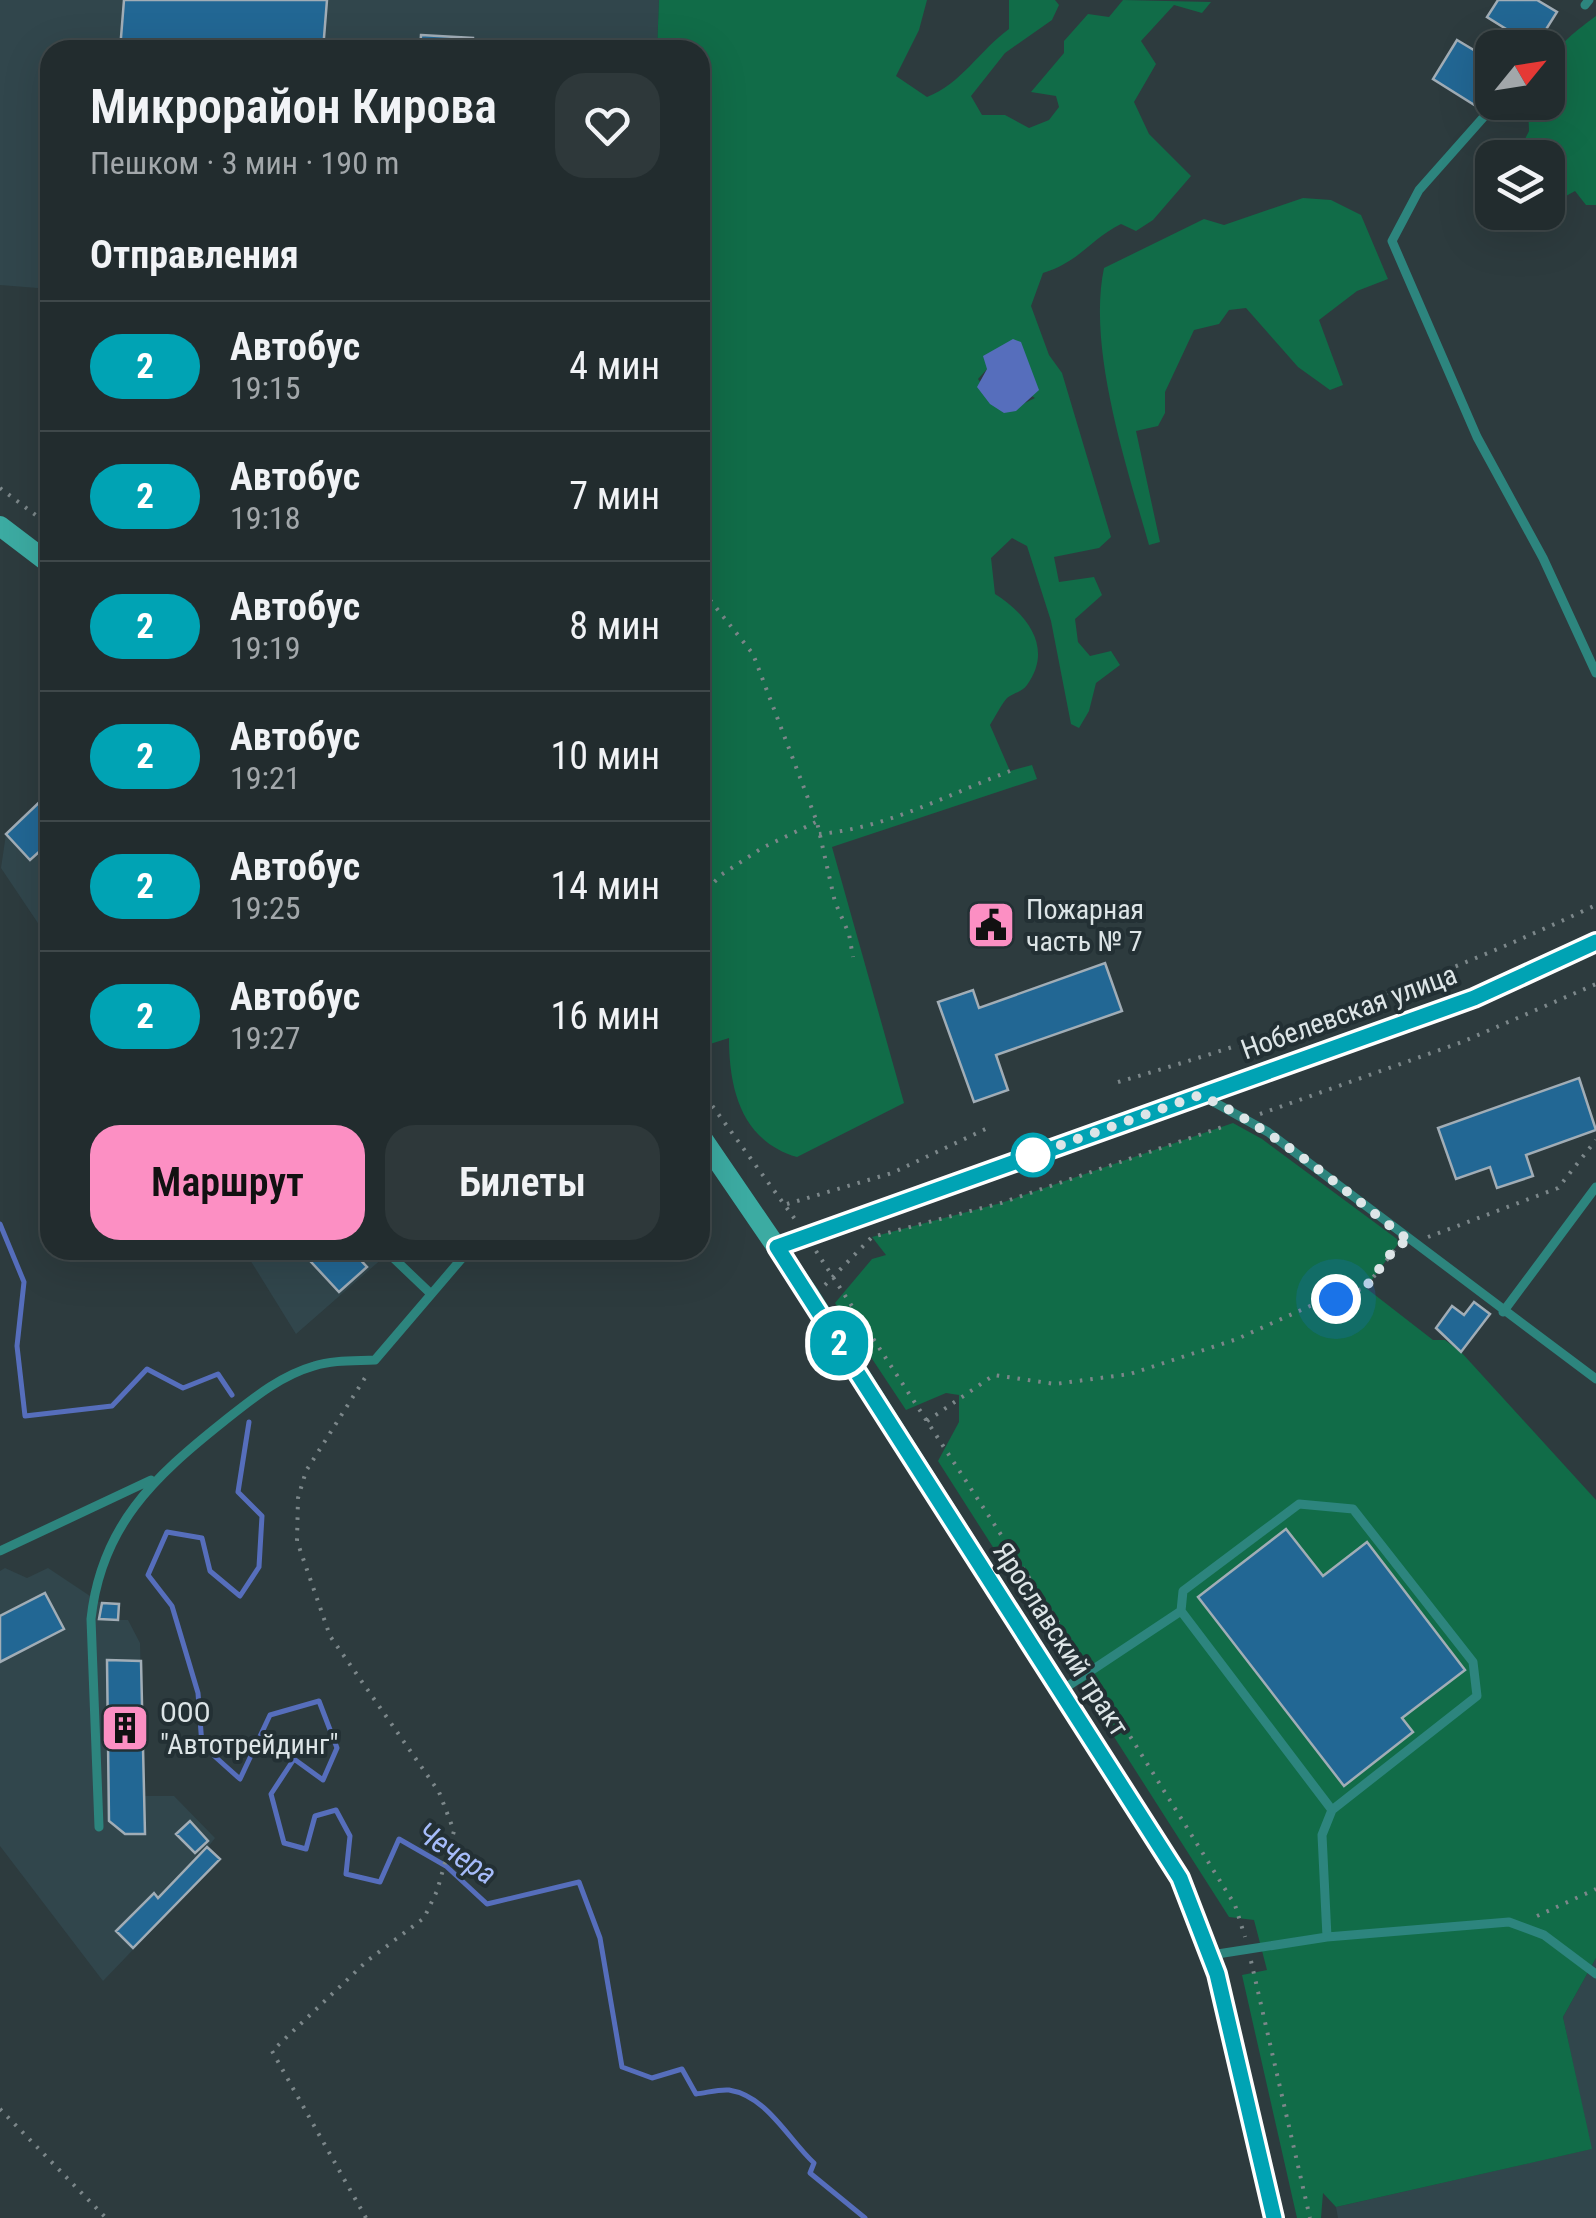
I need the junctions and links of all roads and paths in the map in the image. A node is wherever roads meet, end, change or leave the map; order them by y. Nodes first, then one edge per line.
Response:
1 (1481, 120) edge
2 (0, 488) edge
3 (40, 518) edge
4 (0, 526) edge
5 (40, 556) edge
6 (710, 600) dead end
7 (1596, 673) edge
8 (1010, 771) dead end
9 (817, 822) junction
10 (819, 834) junction
11 (710, 887) edge
12 (1596, 905) edge
13 (1596, 942) edge
14 (853, 958) dead end
15 (1596, 984) edge
16 (1118, 1082) dead end
17 (1200, 1095) junction
18 (1246, 1119) junction
19 (992, 1126) dead end
20 (1596, 1140) edge
21 (710, 1150) edge
22 (1596, 1187) edge
23 (785, 1204) dead end
24 (872, 1237) dead end
25 (1411, 1242) junction
26 (777, 1247) junction
27 (395, 1260) edge
28 (459, 1260) edge
29 (429, 1292) junction
30 (1503, 1312) junction
31 (375, 1360) junction
32 (1596, 1378) edge
33 (927, 1422) dead end
34 (153, 1479) junction
35 (0, 1551) edge
36 (1181, 1611) junction
37 (1062, 1691) junction
38 (1332, 1810) junction
39 (100, 1827) dead end
40 (1596, 1888) edge
41 (1518, 1925) junction
42 (1327, 1938) junction
43 (1211, 1955) junction
44 (1596, 1974) edge
45 (0, 2110) edge
46 (106, 2218) edge
47 (366, 2218) edge
48 (1274, 2218) edge

1 - 7 lane
2 - 3 path
4 - 5 street
6 - 9 path
8 - 10 path
9 - 10 path
9 - 11 path
10 - 14 path
12 - 16 path
13 - 17 street, Нобелевская улица
15 - 18 path
17 - 18 lane
17 - 26 street, Нобелевская улица
18 - 24 path
18 - 25 lane
19 - 23 path
20 - 25 path
21 - 26 street, Ярославский тракт
22 - 30 lane
25 - 30 lane
25 - 33 path
26 - 37 street, Ярославский тракт
27 - 29 lane
28 - 29 lane
29 - 31 lane
30 - 32 lane
31 - 34 lane
31 - 47 path
34 - 35 lane
34 - 39 lane
36 - 37 lane
36 - 38 lane
36 - 38 lane
37 - 43 street, Ярославский тракт
38 - 42 lane
40 - 41 path
41 - 42 lane
41 - 44 lane
42 - 43 lane
43 - 48 street, Ярославский тракт
45 - 46 path

